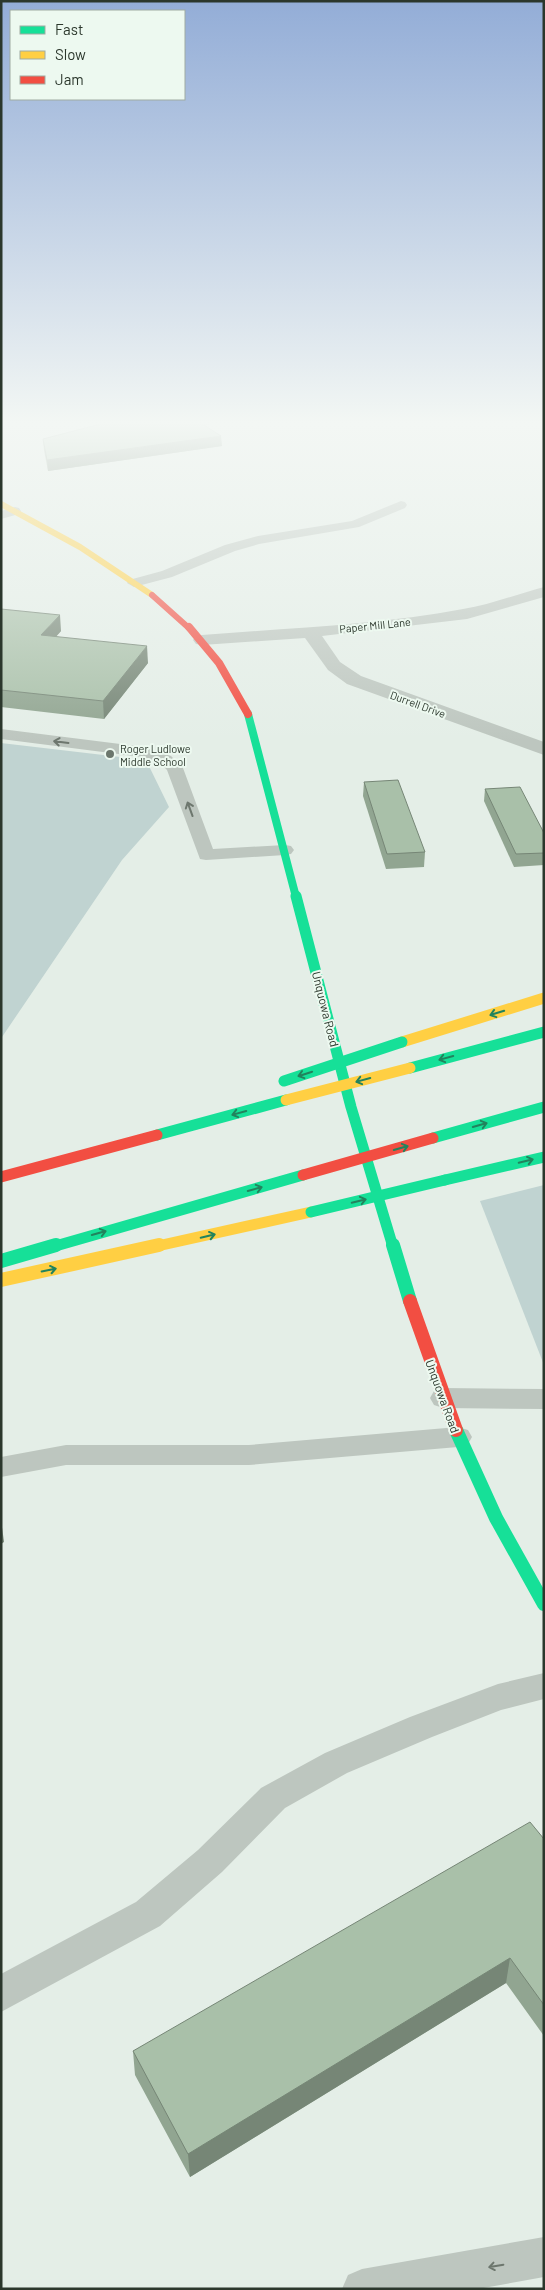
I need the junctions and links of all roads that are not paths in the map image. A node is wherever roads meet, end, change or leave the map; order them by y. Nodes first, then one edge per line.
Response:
1 (46, 528) edge
2 (332, 528) edge
3 (134, 583) junction
4 (544, 592) edge
5 (310, 632) junction
6 (202, 640) junction
7 (1, 734) edge
8 (544, 749) edge
9 (285, 850) junction
10 (544, 998) edge
11 (544, 1032) edge
12 (279, 1083) dead end
13 (544, 1107) edge
14 (182, 1116) dead end
15 (544, 1157) edge
16 (26, 1170) junction
17 (1, 1177) edge
18 (1, 1261) edge
19 (1, 1280) edge
20 (443, 1398) junction
21 (544, 1399) edge
22 (458, 1437) junction
23 (1, 1466) edge
24 (544, 1604) edge
25 (544, 1686) edge
26 (1, 1994) edge
27 (544, 2258) edge
28 (362, 2289) edge

1 - 3 main road, Unquowa Road
2 - 3 lane
3 - 6 main road, Unquowa Road
4 - 5 street, Paper Mill Lane
5 - 6 street, Paper Mill Lane
5 - 8 street, Durrell Drive
6 - 9 main road, Unquowa Road
9 -> 7 lane
9 - 20 main road, Unquowa Road
10 -> 12 main road, bridge
11 -> 16 main road, bridge
18 -> 13 main road, bridge
14 - 16 main road
19 -> 15 main road, bridge
16 - 17 main road
20 - 21 lane
20 - 22 main road, Unquowa Road
22 - 23 lane
22 - 24 main road, Unquowa Road
25 - 26 lane
27 -> 28 lane

